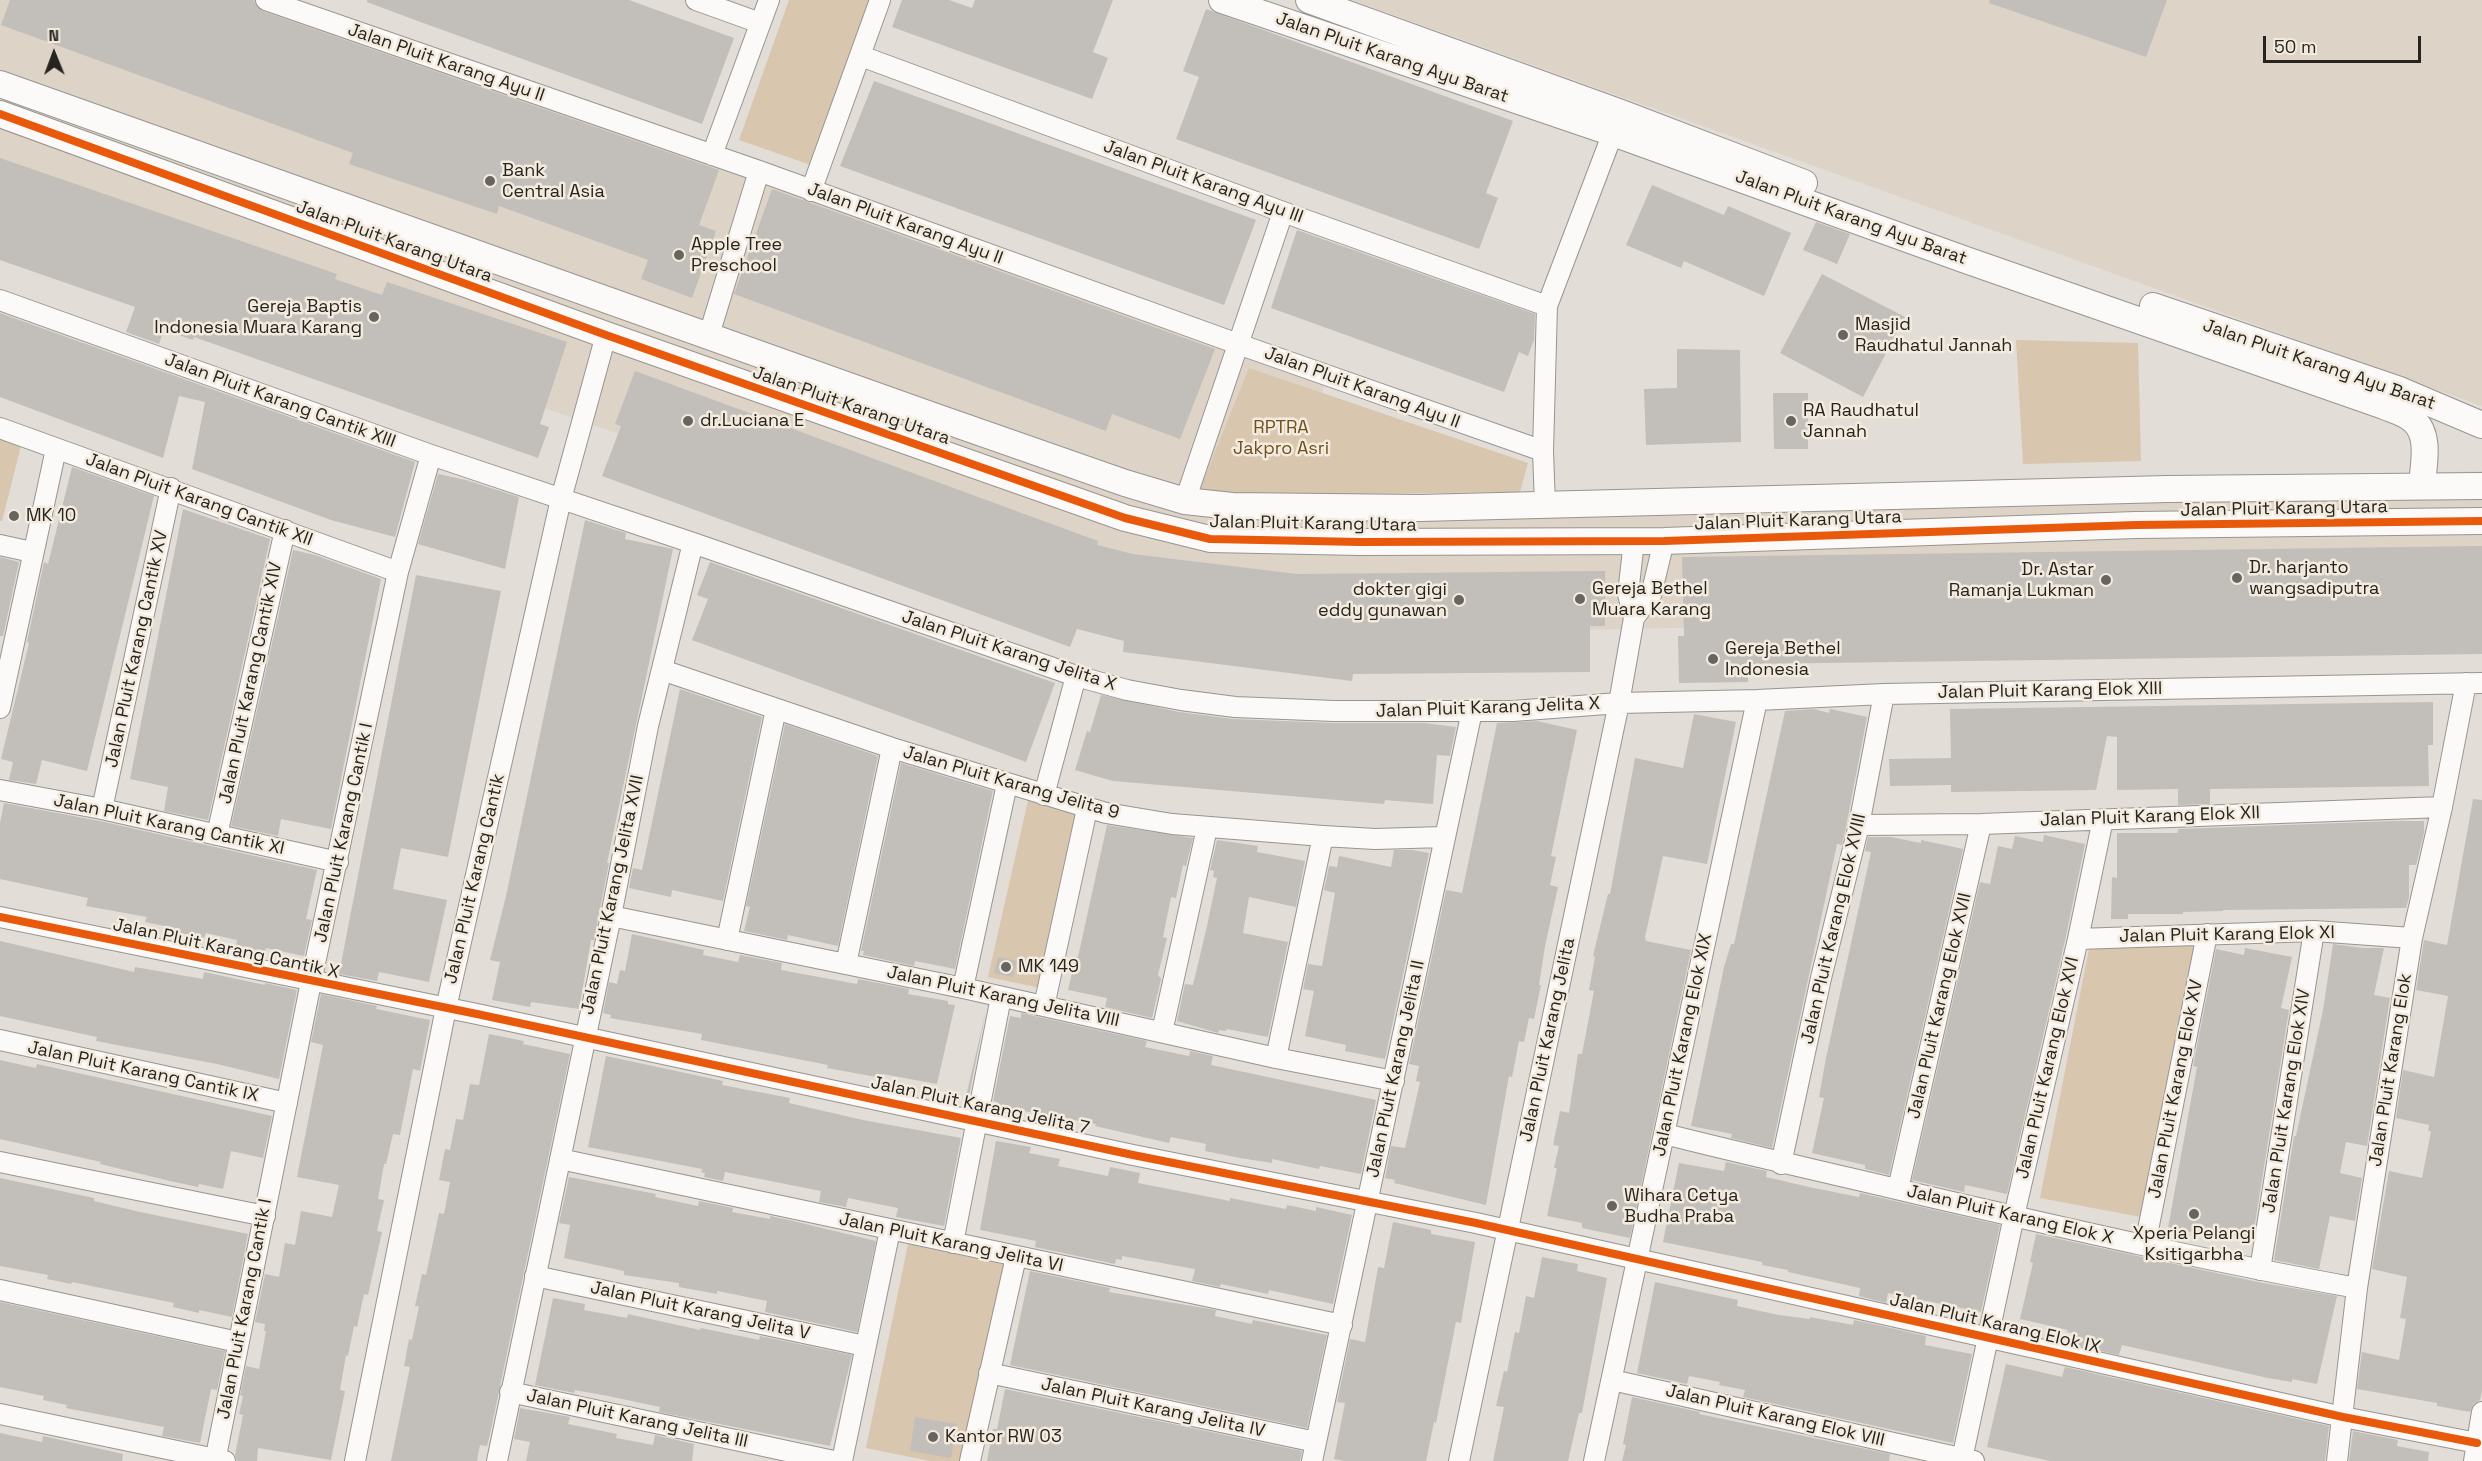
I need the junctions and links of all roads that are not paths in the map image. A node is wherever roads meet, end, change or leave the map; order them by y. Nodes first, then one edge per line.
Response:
1 (266, 0) edge
2 (696, 0) edge
3 (769, 0) edge
4 (880, 0) edge
5 (1222, 0) edge
6 (1309, 0) edge
7 (760, 23) junction
8 (861, 56) junction
9 (0, 84) edge
10 (0, 114) edge
11 (1617, 123) junction
12 (712, 156) junction
13 (759, 171) junction
14 (811, 190) junction
15 (333, 204) junction
16 (1283, 212) junction
17 (322, 232) junction
18 (0, 300) edge
19 (1546, 306) junction
20 (606, 335) junction
21 (709, 335) junction
22 (1238, 344) junction
23 (936, 417) junction
24 (2482, 425) edge
25 (0, 428) edge
26 (924, 447) junction
27 (56, 449) junction
28 (1543, 451) junction
29 (431, 455) junction
30 (2422, 486) junction
31 (2482, 486) edge
32 (171, 488) junction
33 (2168, 489) junction
34 (2111, 491) junction
35 (1821, 497) junction
36 (561, 499) junction
37 (1185, 501) junction
38 (1545, 505) junction
39 (2482, 507) edge
40 (2482, 521) edge
41 (2136, 525) junction
42 (285, 530) junction
43 (1784, 536) junction
44 (1634, 541) junction
45 (1664, 541) junction
46 (693, 543) junction
47 (0, 545) edge
48 (32, 552) junction
49 (398, 572) junction
50 (1634, 618) junction
51 (662, 670) junction
52 (3, 674) edge
53 (1076, 676) junction
54 (2474, 683) edge
55 (1884, 694) junction
56 (1757, 700) junction
57 (1619, 703) junction
58 (0, 708) edge
59 (776, 709) junction
60 (1472, 711) junction
61 (892, 748) junction
62 (1007, 784) junction
63 (0, 790) edge
64 (1044, 795) junction
65 (2442, 807) junction
66 (102, 809) junction
67 (1087, 809) junction
68 (2103, 819) junction
69 (1981, 824) junction
70 (1859, 825) junction
71 (1207, 828) junction
72 (217, 835) junction
73 (1323, 836) junction
74 (1444, 837) junction
75 (338, 862) junction
76 (611, 916) junction
77 (0, 917) edge
78 (2314, 931) junction
79 (2207, 934) junction
80 (2412, 938) junction
81 (2078, 939) junction
82 (728, 940) junction
83 (846, 964) junction
84 (311, 982) junction
85 (963, 988) junction
86 (1001, 997) junction
87 (1044, 1006) junction
88 (446, 1008) junction
89 (1162, 1032) junction
90 (584, 1038) junction
91 (0, 1041) edge
92 (1276, 1058) junction
93 (1394, 1081) junction
94 (287, 1103) junction
95 (978, 1120) junction
96 (1665, 1134) junction
97 (560, 1159) junction
98 (0, 1162) edge
99 (1781, 1164) junction
100 (1898, 1189) junction
101 (1368, 1201) junction
102 (265, 1216) junction
103 (2014, 1216) junction
104 (890, 1230) junction
105 (1507, 1231) junction
106 (953, 1244) junction
107 (2145, 1245) junction
108 (1016, 1257) junction
109 (1636, 1259) junction
110 (2260, 1270) junction
111 (535, 1276) junction
112 (2357, 1288) junction
113 (0, 1290) edge
114 (1342, 1325) junction
115 (1989, 1337) junction
116 (238, 1342) junction
117 (865, 1346) junction
118 (989, 1373) junction
119 (1612, 1380) junction
120 (510, 1392) junction
121 (2482, 1412) edge
122 (0, 1414) edge
123 (2343, 1417) junction
124 (1314, 1452) edge
125 (2475, 1452) edge
126 (1898, 1453) edge
127 (218, 1460) edge
128 (1968, 1460) edge
129 (355, 1461) edge
130 (497, 1461) edge
131 (834, 1461) edge
132 (842, 1461) edge
133 (970, 1461) edge
134 (1459, 1461) edge
135 (1594, 1461) edge
136 (2337, 1461) edge

1 - 12 street, Jalan Pluit Karang Ayu II
2 - 7 street
3 - 7 street
4 - 8 street
5 - 11 street, Jalan Pluit Karang Ayu Barat
6 - 11 street, Jalan Pluit Karang Ayu Barat
7 - 12 street
8 - 14 street
8 - 16 street, Jalan Pluit Karang Ayu III
9 - 15 street, Jalan Pluit Karang Utara
10 - 17 street, Jalan Pluit Karang Utara
11 - 19 street
11 - 24 street, Jalan Pluit Karang Ayu Barat
11 - 30 street, Jalan Pluit Karang Ayu Barat
12 - 13 street, Jalan Pluit Karang Ayu II
13 - 14 street, Jalan Pluit Karang Ayu II
13 - 21 street
14 - 22 street, Jalan Pluit Karang Ayu II
15 - 17 street
15 - 21 street, Jalan Pluit Karang Utara
16 - 19 street, Jalan Pluit Karang Ayu III
16 - 22 street
17 - 20 street, Jalan Pluit Karang Utara
18 - 29 street, Jalan Pluit Karang Cantik XIII
19 - 28 street
20 - 26 street, Jalan Pluit Karang Utara
20 - 36 street, Jalan Pluit Karang Cantik
21 - 23 street, Jalan Pluit Karang Utara
22 - 28 street, Jalan Pluit Karang Ayu II
22 - 37 street
23 - 26 street
23 - 37 street, Jalan Pluit Karang Utara
25 - 27 street, Jalan Pluit Karang Cantik XII
26 - 44 street, Jalan Pluit Karang Utara
27 - 32 street, Jalan Pluit Karang Cantik XII
27 - 48 street
28 - 38 street
29 - 36 street, Jalan Pluit Karang Cantik XIII
29 - 49 street, Jalan Pluit Karang Cantik I
30 - 31 street, Jalan Pluit Karang Utara
30 - 33 street, Jalan Pluit Karang Utara
32 - 42 street, Jalan Pluit Karang Cantik XII
32 - 66 street, Jalan Pluit Karang Cantik XV
33 - 34 street, Jalan Pluit Karang Utara
33 - 39 street
34 - 35 street, Jalan Pluit Karang Utara
34 - 41 street
35 - 38 street, Jalan Pluit Karang Utara
35 - 43 street
36 - 46 street, Jalan Pluit Karang Jelita X
36 - 88 street, Jalan Pluit Karang Cantik
37 - 38 street, Jalan Pluit Karang Utara
40 - 41 street, Jalan Pluit Karang Utara
41 - 43 street, Jalan Pluit Karang Utara
42 - 49 street, Jalan Pluit Karang Cantik XII
42 - 72 street, Jalan Pluit Karang Cantik XIV
43 - 45 street, Jalan Pluit Karang Utara
44 - 45 street, Jalan Pluit Karang Utara
44 - 50 street, Jalan Pluit Karang Jelita
45 - 50 street, Jalan Pluit Karang Jelita
46 - 51 street, Jalan Pluit Karang Jelita XVII
46 - 53 street, Jalan Pluit Karang Jelita X
47 - 48 street
48 - 52 street
49 - 75 street, Jalan Pluit Karang Cantik I
50 - 57 street, Jalan Pluit Karang Jelita
51 - 59 street, Jalan Pluit Karang Jelita 9
51 - 76 street, Jalan Pluit Karang Jelita XVII
52 - 58 street
53 - 60 street, Jalan Pluit Karang Jelita X
53 - 64 street
54 - 55 street, Jalan Pluit Karang Elok XIII
54 - 65 street, Jalan Pluit Karang Elok
55 - 56 street, Jalan Pluit Karang Elok XIII
55 - 70 street, Jalan Pluit Karang Elok XVIII
56 - 57 street, Jalan Pluit Karang Elok XIII
56 - 96 street, Jalan Pluit Karang Elok XIX
57 - 60 street, Jalan Pluit Karang Jelita X
57 - 105 street, Jalan Pluit Karang Jelita
59 - 61 street, Jalan Pluit Karang Jelita 9
59 - 82 street
60 - 74 street, Jalan Pluit Karang Jelita II
61 - 62 street, Jalan Pluit Karang Jelita 9
61 - 83 street
62 - 64 street, Jalan Pluit Karang Jelita 9
62 - 85 street
63 - 66 street, Jalan Pluit Karang Cantik XI
64 - 67 street, Jalan Pluit Karang Jelita 9
65 - 68 street, Jalan Pluit Karang Elok XII
65 - 80 street, Jalan Pluit Karang Elok
66 - 72 street, Jalan Pluit Karang Cantik XI
67 - 71 street, Jalan Pluit Karang Jelita 9
67 - 87 street
68 - 69 street, Jalan Pluit Karang Elok XII
68 - 81 street, Jalan Pluit Karang Elok XVI
69 - 70 street, Jalan Pluit Karang Elok XII
69 - 100 street, Jalan Pluit Karang Elok XVII
70 - 99 street, Jalan Pluit Karang Elok XVIII
71 - 73 street, Jalan Pluit Karang Jelita 9
71 - 89 street
72 - 75 street, Jalan Pluit Karang Cantik XI
73 - 74 street, Jalan Pluit Karang Jelita 9
73 - 92 street
74 - 93 street, Jalan Pluit Karang Jelita II
75 - 84 street, Jalan Pluit Karang Cantik I
76 - 82 street, Jalan Pluit Karang Jelita VIII
76 - 90 street, Jalan Pluit Karang Jelita XVII
77 - 84 street, Jalan Pluit Karang Cantik X
78 - 79 street, Jalan Pluit Karang Elok XI
78 - 80 street, Jalan Pluit Karang Elok XI
78 - 110 street, Jalan Pluit Karang Elok XIV
79 - 81 street, Jalan Pluit Karang Elok XI
79 - 107 street, Jalan Pluit Karang Elok XV
80 - 112 street, Jalan Pluit Karang Elok
81 - 103 street, Jalan Pluit Karang Elok XVI
82 - 83 street, Jalan Pluit Karang Jelita VIII
83 - 85 street, Jalan Pluit Karang Jelita VIII
84 - 88 street, Jalan Pluit Karang Cantik X
84 - 94 street, Jalan Pluit Karang Cantik I
85 - 86 street, Jalan Pluit Karang Jelita VIII
86 - 87 street, Jalan Pluit Karang Jelita VIII
86 - 95 street
87 - 89 street, Jalan Pluit Karang Jelita VIII
88 - 90 street, Jalan Pluit Karang Jelita 7
88 - 129 street, Jalan Pluit Karang Cantik
89 - 92 street, Jalan Pluit Karang Jelita VIII
90 - 95 street, Jalan Pluit Karang Jelita 7
90 - 97 street, Jalan Pluit Karang Jelita XVII
91 - 94 street, Jalan Pluit Karang Cantik IX
92 - 93 street, Jalan Pluit Karang Jelita VIII
93 - 101 street, Jalan Pluit Karang Jelita II
94 - 102 street, Jalan Pluit Karang Cantik I
95 - 101 street, Jalan Pluit Karang Jelita 7
95 - 106 street
96 - 99 street, Jalan Pluit Karang Elok X
96 - 109 street, Jalan Pluit Karang Elok XIX
97 - 104 street, Jalan Pluit Karang Jelita VI
97 - 111 street, Jalan Pluit Karang Jelita XVII
98 - 102 street
99 - 100 street, Jalan Pluit Karang Elok X
100 - 103 street, Jalan Pluit Karang Elok X
101 - 105 street, Jalan Pluit Karang Jelita 7
101 - 114 street, Jalan Pluit Karang Jelita II
102 - 116 street, Jalan Pluit Karang Cantik I
103 - 107 street, Jalan Pluit Karang Elok X
103 - 115 street, Jalan Pluit Karang Elok XVI
104 - 106 street, Jalan Pluit Karang Jelita VI
104 - 117 street
105 - 109 street, Jalan Pluit Karang Elok IX
105 - 134 street, Jalan Pluit Karang Jelita
106 - 108 street, Jalan Pluit Karang Jelita VI
107 - 110 street, Jalan Pluit Karang Elok X
108 - 114 street, Jalan Pluit Karang Jelita VI
108 - 118 street
109 - 115 street, Jalan Pluit Karang Elok IX
109 - 119 street, Jalan Pluit Karang Elok XIX
110 - 112 street, Jalan Pluit Karang Elok X
111 - 117 street, Jalan Pluit Karang Jelita V
111 - 120 street, Jalan Pluit Karang Jelita XVII
112 - 123 street, Jalan Pluit Karang Elok
113 - 116 street
114 - 124 street, Jalan Pluit Karang Jelita II
115 - 123 street, Jalan Pluit Karang Elok IX
115 - 128 street, Jalan Pluit Karang Elok XVI
116 - 127 street, Jalan Pluit Karang Cantik I
117 - 132 street
118 - 124 street, Jalan Pluit Karang Jelita IV
118 - 133 street
119 - 126 street, Jalan Pluit Karang Elok VIII
119 - 135 street, Jalan Pluit Karang Elok XIX
120 - 130 street, Jalan Pluit Karang Jelita XVII
120 - 131 street, Jalan Pluit Karang Jelita III
121 - 125 street
122 - 127 street
123 - 125 street, Jalan Pluit Karang Elok IX
123 - 136 street, Jalan Pluit Karang Elok
126 - 128 street, Jalan Pluit Karang Elok VIII

